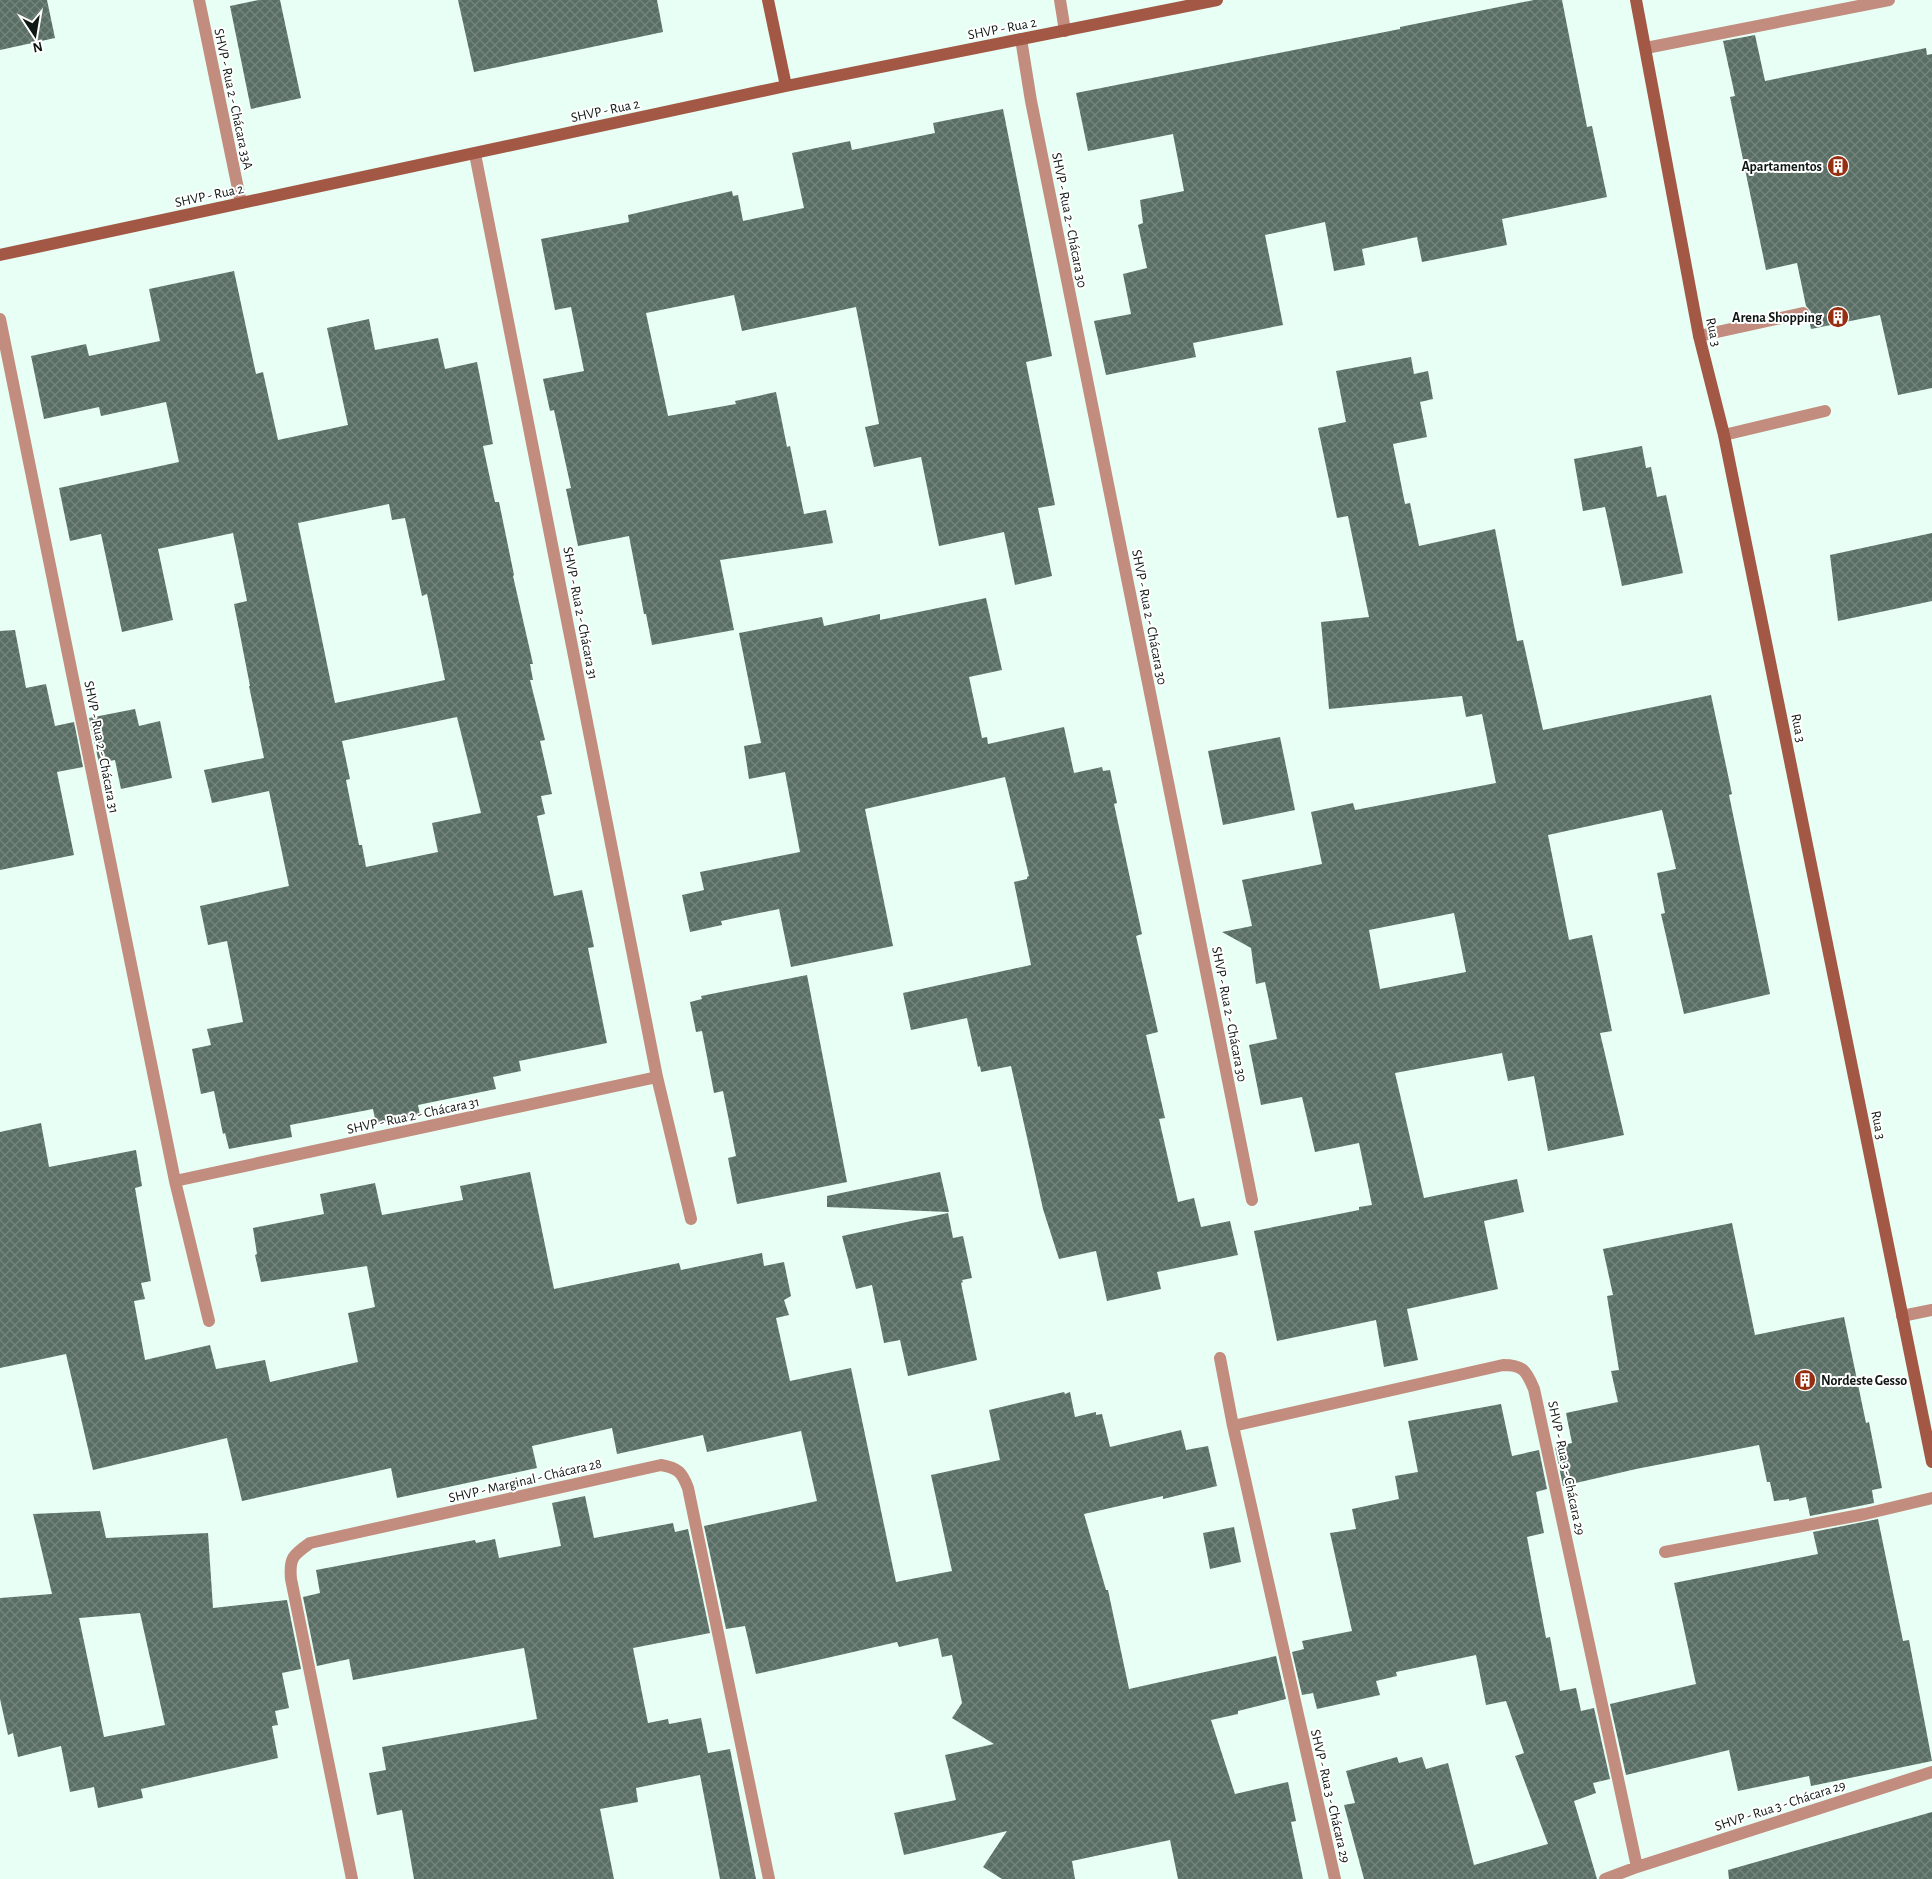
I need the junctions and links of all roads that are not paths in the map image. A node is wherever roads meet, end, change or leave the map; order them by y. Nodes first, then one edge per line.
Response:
1 (199, 0) edge
2 (768, 0) edge
3 (1060, 0) edge
4 (1218, 0) edge
5 (1636, 0) edge
6 (1889, 0) edge
7 (1065, 31) junction
8 (1021, 40) junction
9 (1646, 48) junction
10 (786, 86) junction
11 (475, 154) junction
12 (241, 203) junction
13 (0, 255) edge
14 (1803, 314) dead end
15 (0, 319) edge
16 (1699, 336) junction
17 (1825, 411) dead end
18 (1724, 435) junction
19 (658, 1077) junction
20 (175, 1181) junction
21 (1252, 1200) dead end
22 (691, 1219) dead end
23 (1932, 1310) edge
24 (1902, 1316) junction
25 (209, 1320) dead end
26 (1220, 1358) dead end
27 (1233, 1426) junction
28 (1932, 1462) edge
29 (1932, 1498) edge
30 (1665, 1552) dead end
31 (1932, 1772) edge
32 (1636, 1867) junction
33 (352, 1879) edge
34 (769, 1879) edge
35 (1335, 1879) edge
36 (1605, 1879) edge

1 - 12 street, SHVP - Rua 2 - Chácara 33A
2 - 10 main road
3 - 7 street
4 - 7 main road, SHVP - Rua 2
5 - 9 main road, Rua 3
6 - 9 street
7 - 8 main road, SHVP - Rua 2
8 - 10 main road, SHVP - Rua 2
8 - 21 street, SHVP - Rua 2 - Chácara 30
9 - 16 main road, Rua 3
10 - 11 main road, SHVP - Rua 2
11 - 12 main road, SHVP - Rua 2
11 - 19 street, SHVP - Rua 2 - Chácara 31
12 - 13 main road, SHVP - Rua 2
14 - 16 street
15 - 20 street, SHVP - Rua 2 - Chácara 31
16 - 18 main road, Rua 3
17 - 18 street
18 - 24 main road, Rua 3
19 - 20 street, SHVP - Rua 2 - Chácara 31
19 - 22 street, SHVP - Rua 2 - Chácara 31
20 - 25 street, SHVP - Rua 2 - Chácara 31
23 - 24 street
24 - 28 main road, Rua 3
26 - 27 street, SHVP - Rua 3 - Chácara 29
27 - 32 street, SHVP - Rua 3 - Chácara 29
27 - 35 street, SHVP - Rua 3 - Chácara 29
29 - 30 street
31 - 32 street, SHVP - Rua 3 - Chácara 29
32 - 36 street, SHVP - Rua 3 - Chácara 29
33 - 34 street, SHVP - Marginal - Chácara 28

